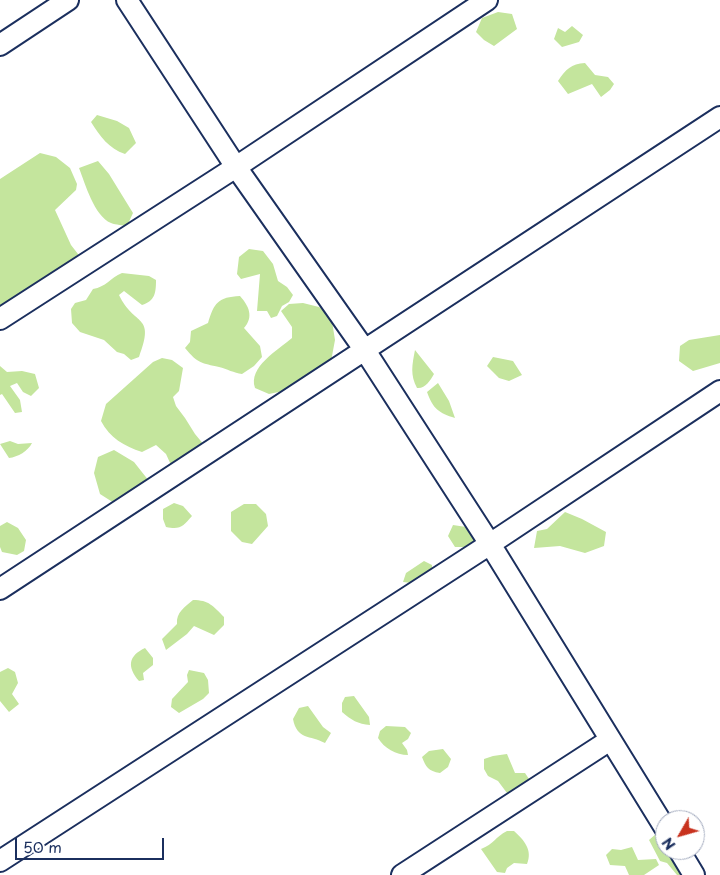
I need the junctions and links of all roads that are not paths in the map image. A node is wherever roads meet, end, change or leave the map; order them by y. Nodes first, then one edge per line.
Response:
1 (68, 0) edge
2 (127, 0) edge
3 (487, 0) edge
4 (0, 45) edge
5 (720, 117) edge
6 (236, 167) junction
7 (0, 319) edge
8 (364, 349) junction
9 (720, 391) edge
10 (490, 544) junction
11 (0, 589) edge
12 (610, 740) junction
13 (655, 812) edge
14 (684, 860) edge
15 (0, 861) edge
16 (0, 870) edge
17 (4, 875) edge
18 (402, 875) edge
19 (694, 875) edge

1 - 4 street
2 - 6 street
3 - 6 street
5 - 8 street
6 - 7 street
6 - 8 street
8 - 10 street
8 - 11 street
9 - 10 street
10 - 12 street
10 - 15 street
12 - 13 street
12 - 18 street
14 - 19 street
16 - 17 street

